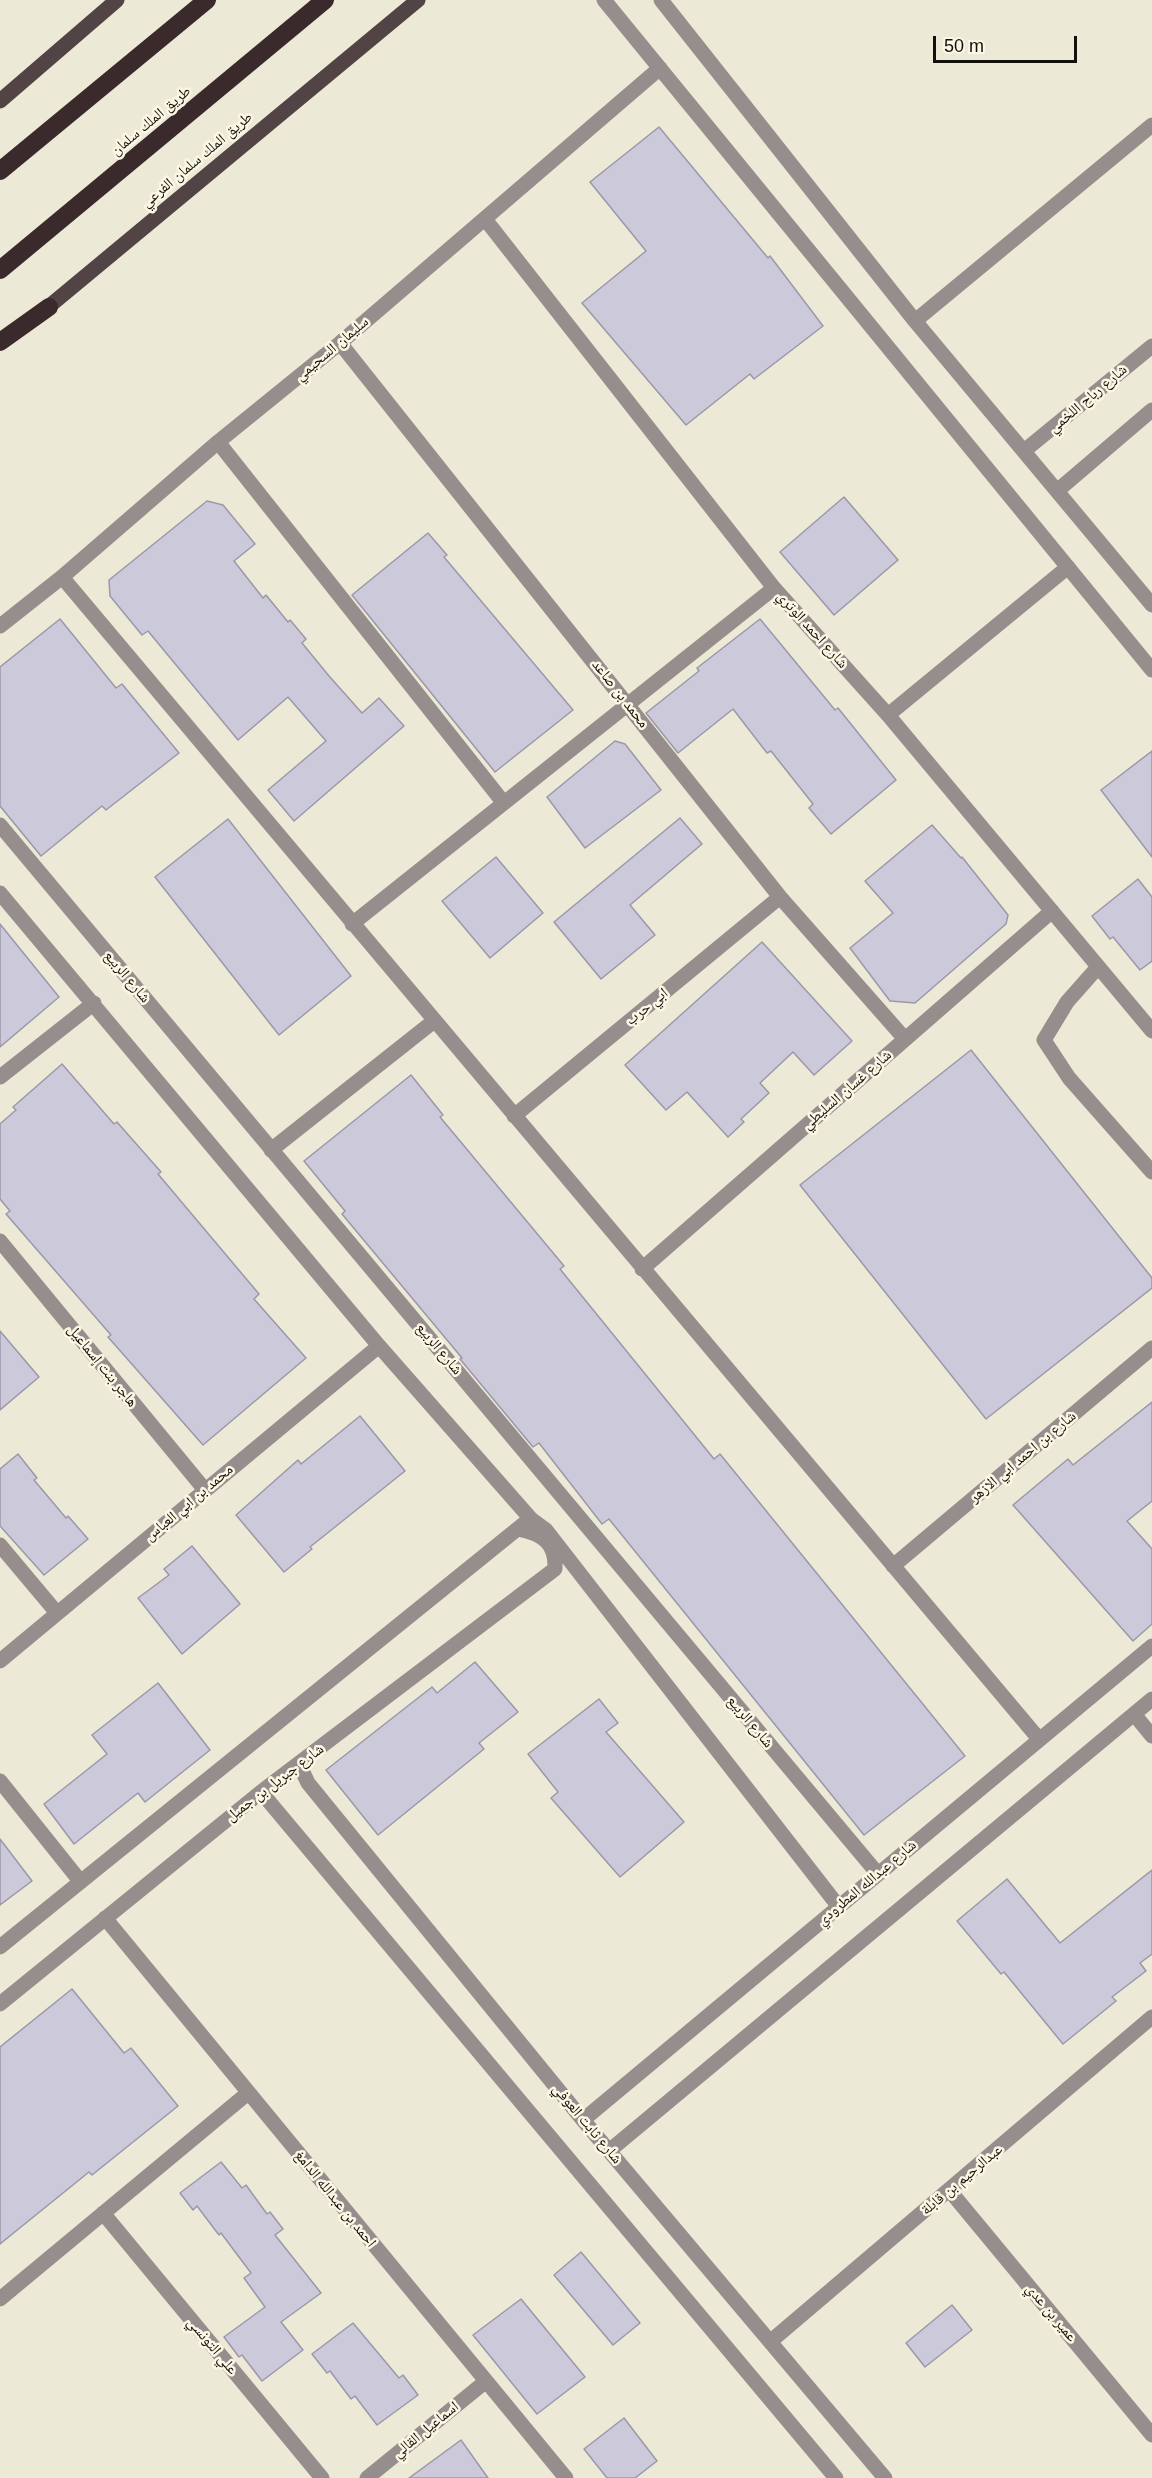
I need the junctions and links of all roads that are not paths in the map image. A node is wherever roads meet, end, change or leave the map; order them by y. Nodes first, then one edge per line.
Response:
1 (117, 0) edge
2 (207, 0) edge
3 (325, 0) edge
4 (404, 0) edge
5 (418, 0) edge
6 (604, 0) edge
7 (661, 0) edge
8 (660, 68) junction
9 (0, 101) edge
10 (1152, 125) edge
11 (250, 140) junction
12 (0, 171) edge
13 (484, 219) junction
14 (0, 270) edge
15 (49, 307) junction
16 (915, 321) junction
17 (0, 342) edge
18 (340, 343) junction
19 (1152, 346) edge
20 (0, 348) edge
21 (1152, 410) edge
22 (218, 442) junction
23 (1024, 452) junction
24 (1057, 491) junction
25 (1068, 567) junction
26 (62, 577) junction
27 (774, 588) junction
28 (1152, 605) edge
29 (0, 626) edge
30 (1152, 670) edge
31 (629, 705) junction
32 (888, 715) junction
33 (503, 802) junction
34 (0, 825) edge
35 (0, 893) edge
36 (780, 897) junction
37 (1052, 911) junction
38 (352, 924) junction
39 (1098, 967) junction
40 (94, 1003) junction
41 (434, 1021) junction
42 (1152, 1031) edge
43 (905, 1040) junction
44 (0, 1077) edge
45 (514, 1116) junction
46 (271, 1150) junction
47 (1152, 1172) edge
48 (0, 1241) edge
49 (642, 1269) junction
50 (379, 1346) junction
51 (1152, 1348) edge
52 (205, 1491) junction
53 (531, 1519) junction
54 (518, 1529) junction
55 (0, 1545) edge
56 (893, 1566) junction
57 (57, 1613) junction
58 (1152, 1646) edge
59 (0, 1661) edge
60 (1152, 1699) edge
61 (1134, 1714) junction
62 (1152, 1736) edge
63 (1039, 1739) junction
64 (299, 1764) junction
65 (0, 1781) edge
66 (308, 1783) junction
67 (261, 1792) junction
68 (277, 1811) junction
69 (878, 1874) junction
70 (80, 1881) junction
71 (839, 1907) junction
72 (105, 1918) junction
73 (0, 1947) edge
74 (0, 2004) edge
75 (1152, 2017) edge
76 (248, 2093) junction
77 (583, 2120) junction
78 (609, 2151) junction
79 (950, 2191) junction
80 (103, 2213) junction
81 (0, 2299) edge
82 (771, 2341) junction
83 (485, 2382) junction
84 (1152, 2435) edge
85 (322, 2478) edge
86 (367, 2478) edge
87 (566, 2478) edge
88 (836, 2478) edge
89 (885, 2478) edge

1 - 9 main road
2 - 12 highway
3 - 14 highway, طريق الملك سلمان
4 - 11 main road
5 - 11 main road, طريق الملك سلمان الفرعي
6 - 8 street
7 - 16 street
8 - 13 street, سليمان السحيمي
8 - 25 street
10 - 16 street
11 - 15 main road, طريق الملك سلمان الفرعي
13 - 18 street, سليمان السحيمي
13 - 27 street, شارع احمد الوتري
15 - 17 highway
15 - 20 main road, طريق الملك سلمان الفرعي
16 - 23 street
18 - 22 street, سليمان السحيمي
18 - 31 street, محمد بن صاعد
19 - 23 street, شارع رباح اللخمي
21 - 24 street
22 - 26 street, سليمان السحيمي
22 - 33 street
23 - 24 street
24 - 28 street
25 - 30 street
25 - 32 street
26 - 29 street, سليمان السحيمي
26 - 38 street
27 - 31 street
27 - 32 street, شارع احمد الوتري
31 - 33 street
31 - 36 street, محمد بن صاعد
32 - 37 street, شارع احمد الوتري
33 - 38 street
34 - 46 street, شارع الربيع
35 - 40 street
36 - 43 street, محمد بن صاعد
36 - 45 street, ابي حرب
37 - 39 street, شارع احمد الوتري
37 - 43 street, شارع غسان السليطي
38 - 41 street
39 - 42 street, شارع احمد الوتري
39 - 47 street
40 - 44 street
40 - 50 street
41 - 45 street
41 - 46 street
43 - 49 street, شارع غسان السليطي
45 - 49 street
46 - 69 street, شارع الربيع
48 - 52 street, هاجر بنت إسماعيل
49 - 56 street
50 - 52 street, محمد بن ابي العباس
50 - 53 street
51 - 56 street, شارع بن احمد ابي الازهر
52 - 57 street, محمد بن ابي العباس
53 - 54 street
53 - 71 street
54 - 64 street, شارع جبريل بن جميل
54 - 70 street
55 - 57 street
56 - 63 street
57 - 59 street, محمد بن ابي العباس
58 - 63 street, شارع عبدالله المطرودي
60 - 61 street
61 - 62 street
61 - 78 street
63 - 69 street, شارع عبدالله المطرودي
64 - 66 street, شارع ثابت العوفي
64 - 67 street, شارع جبريل بن جميل
65 - 70 street
66 - 68 street
66 - 77 street, شارع ثابت العوفي
67 - 68 street
67 - 72 street, شارع جبريل بن جميل
68 - 88 street
69 - 71 street, شارع عبدالله المطرودي
70 - 73 street
71 - 77 street, شارع عبدالله المطرودي
72 - 74 street, شارع جبريل بن جميل
72 - 76 street, احمد بن عبدالله الدامغ
75 - 79 street, عبدالرحيم بن قابلة
76 - 80 street
76 - 83 street, احمد بن عبدالله الدامغ
77 - 78 street, شارع ثابت العوفي
78 - 82 street, شارع ثابت العوفي
79 - 82 street, عبدالرحيم بن قابلة
79 - 84 street, عمير بن عدي
80 - 81 street
80 - 85 street, علي التونسي
82 - 89 street, شارع ثابت العوفي
83 - 86 street, اسماعيل القالي
83 - 87 street, احمد بن عبدالله الدامغ

